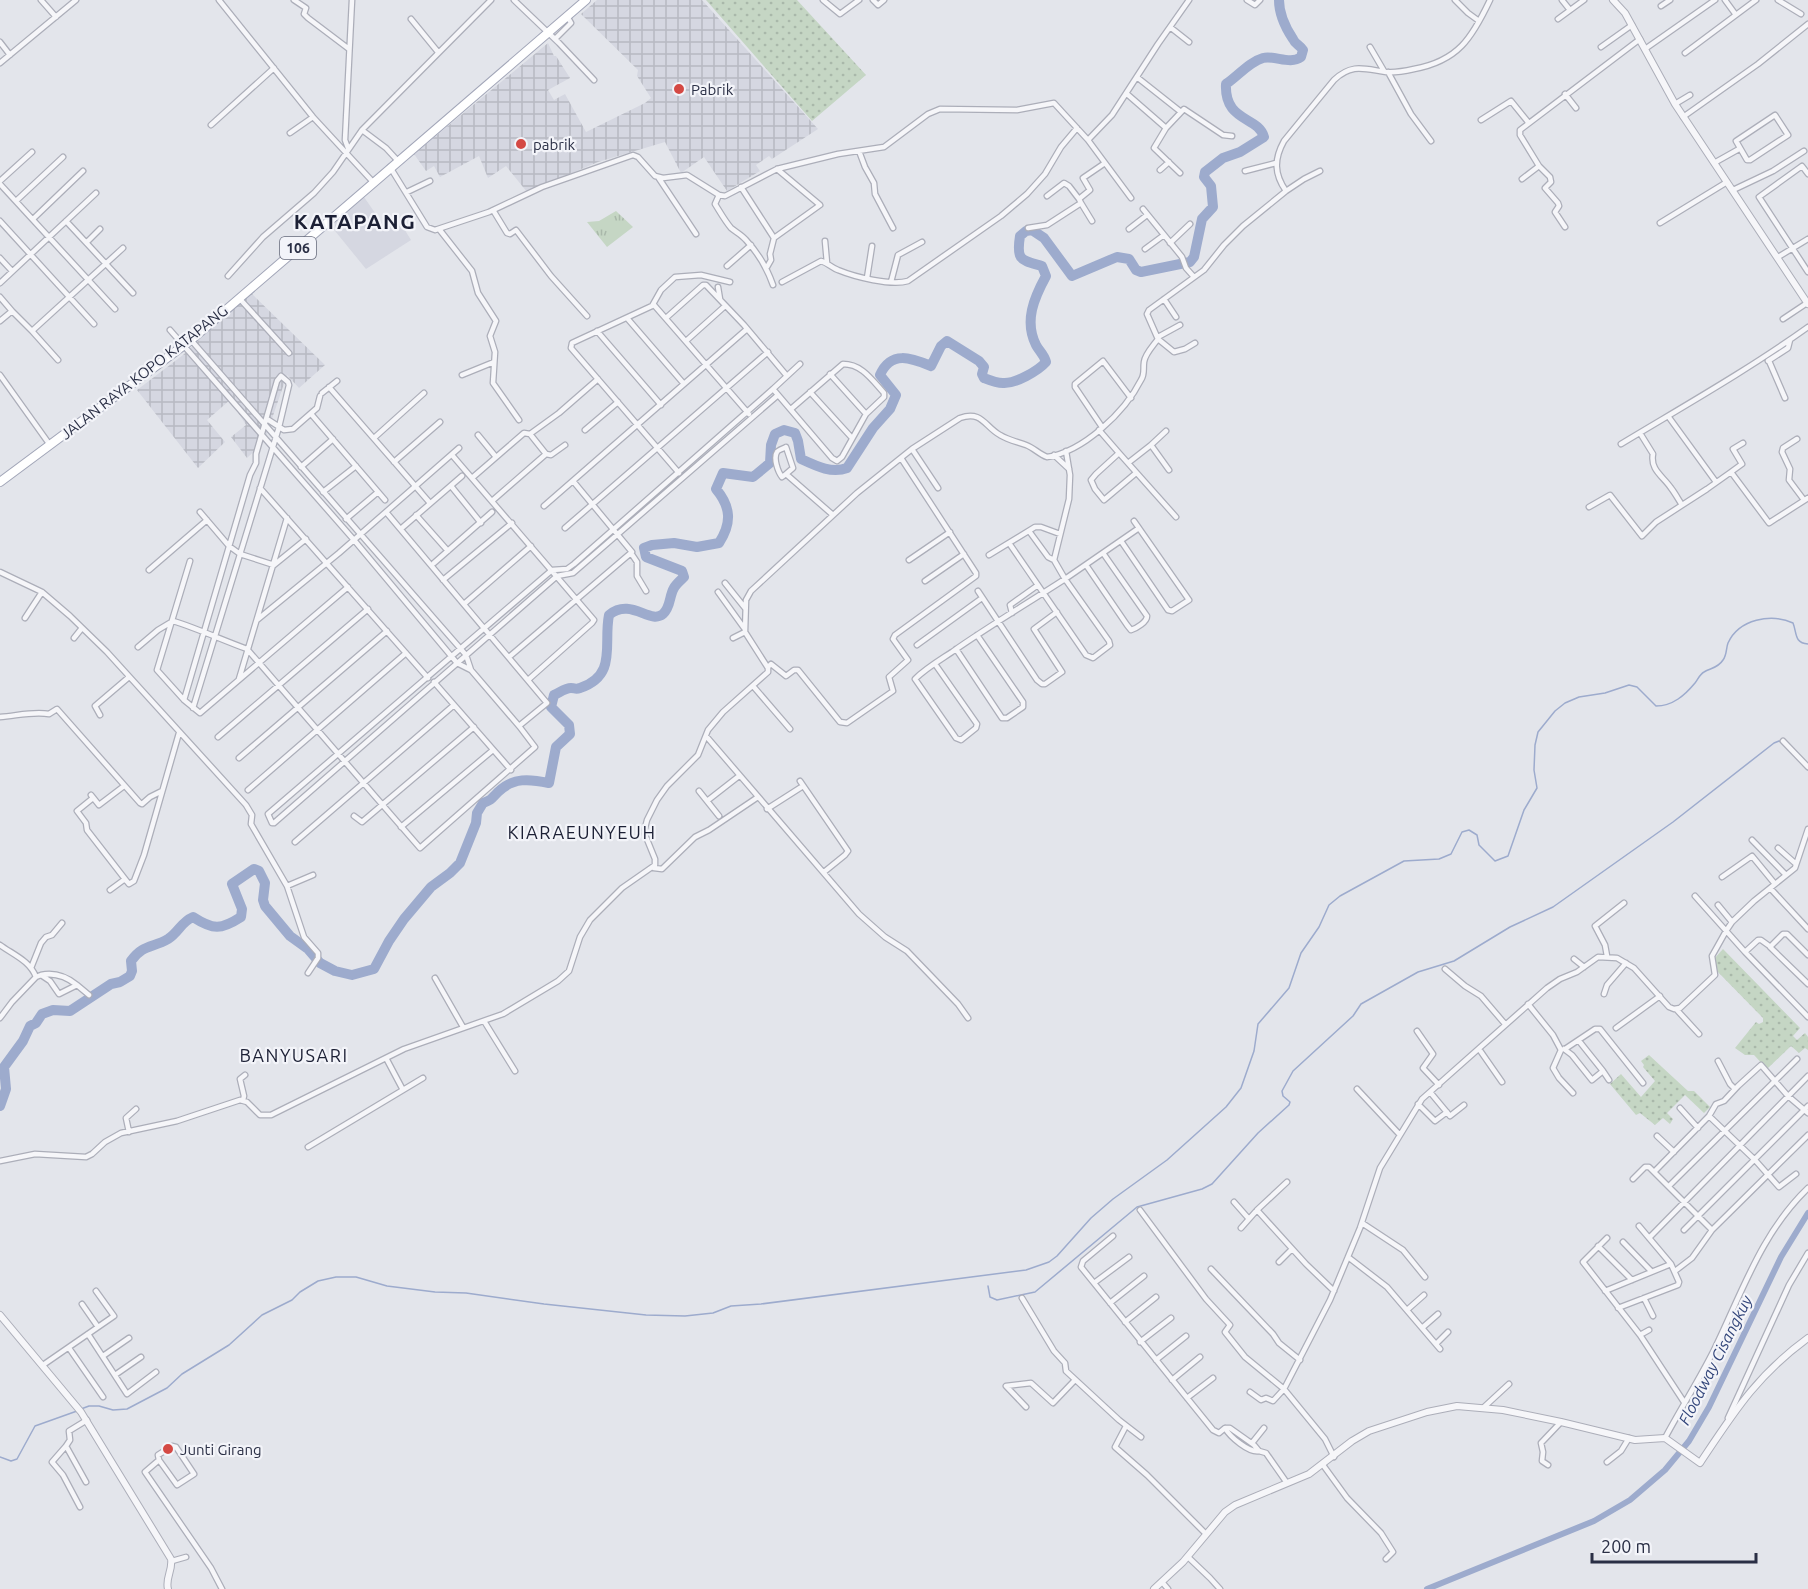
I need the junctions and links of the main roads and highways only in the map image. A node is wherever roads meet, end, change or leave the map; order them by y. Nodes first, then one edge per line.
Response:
1 (586, 0) edge
2 (0, 482) edge

1 - 2 main road, JALAN RAYA KOPO KATAPANG / 106

